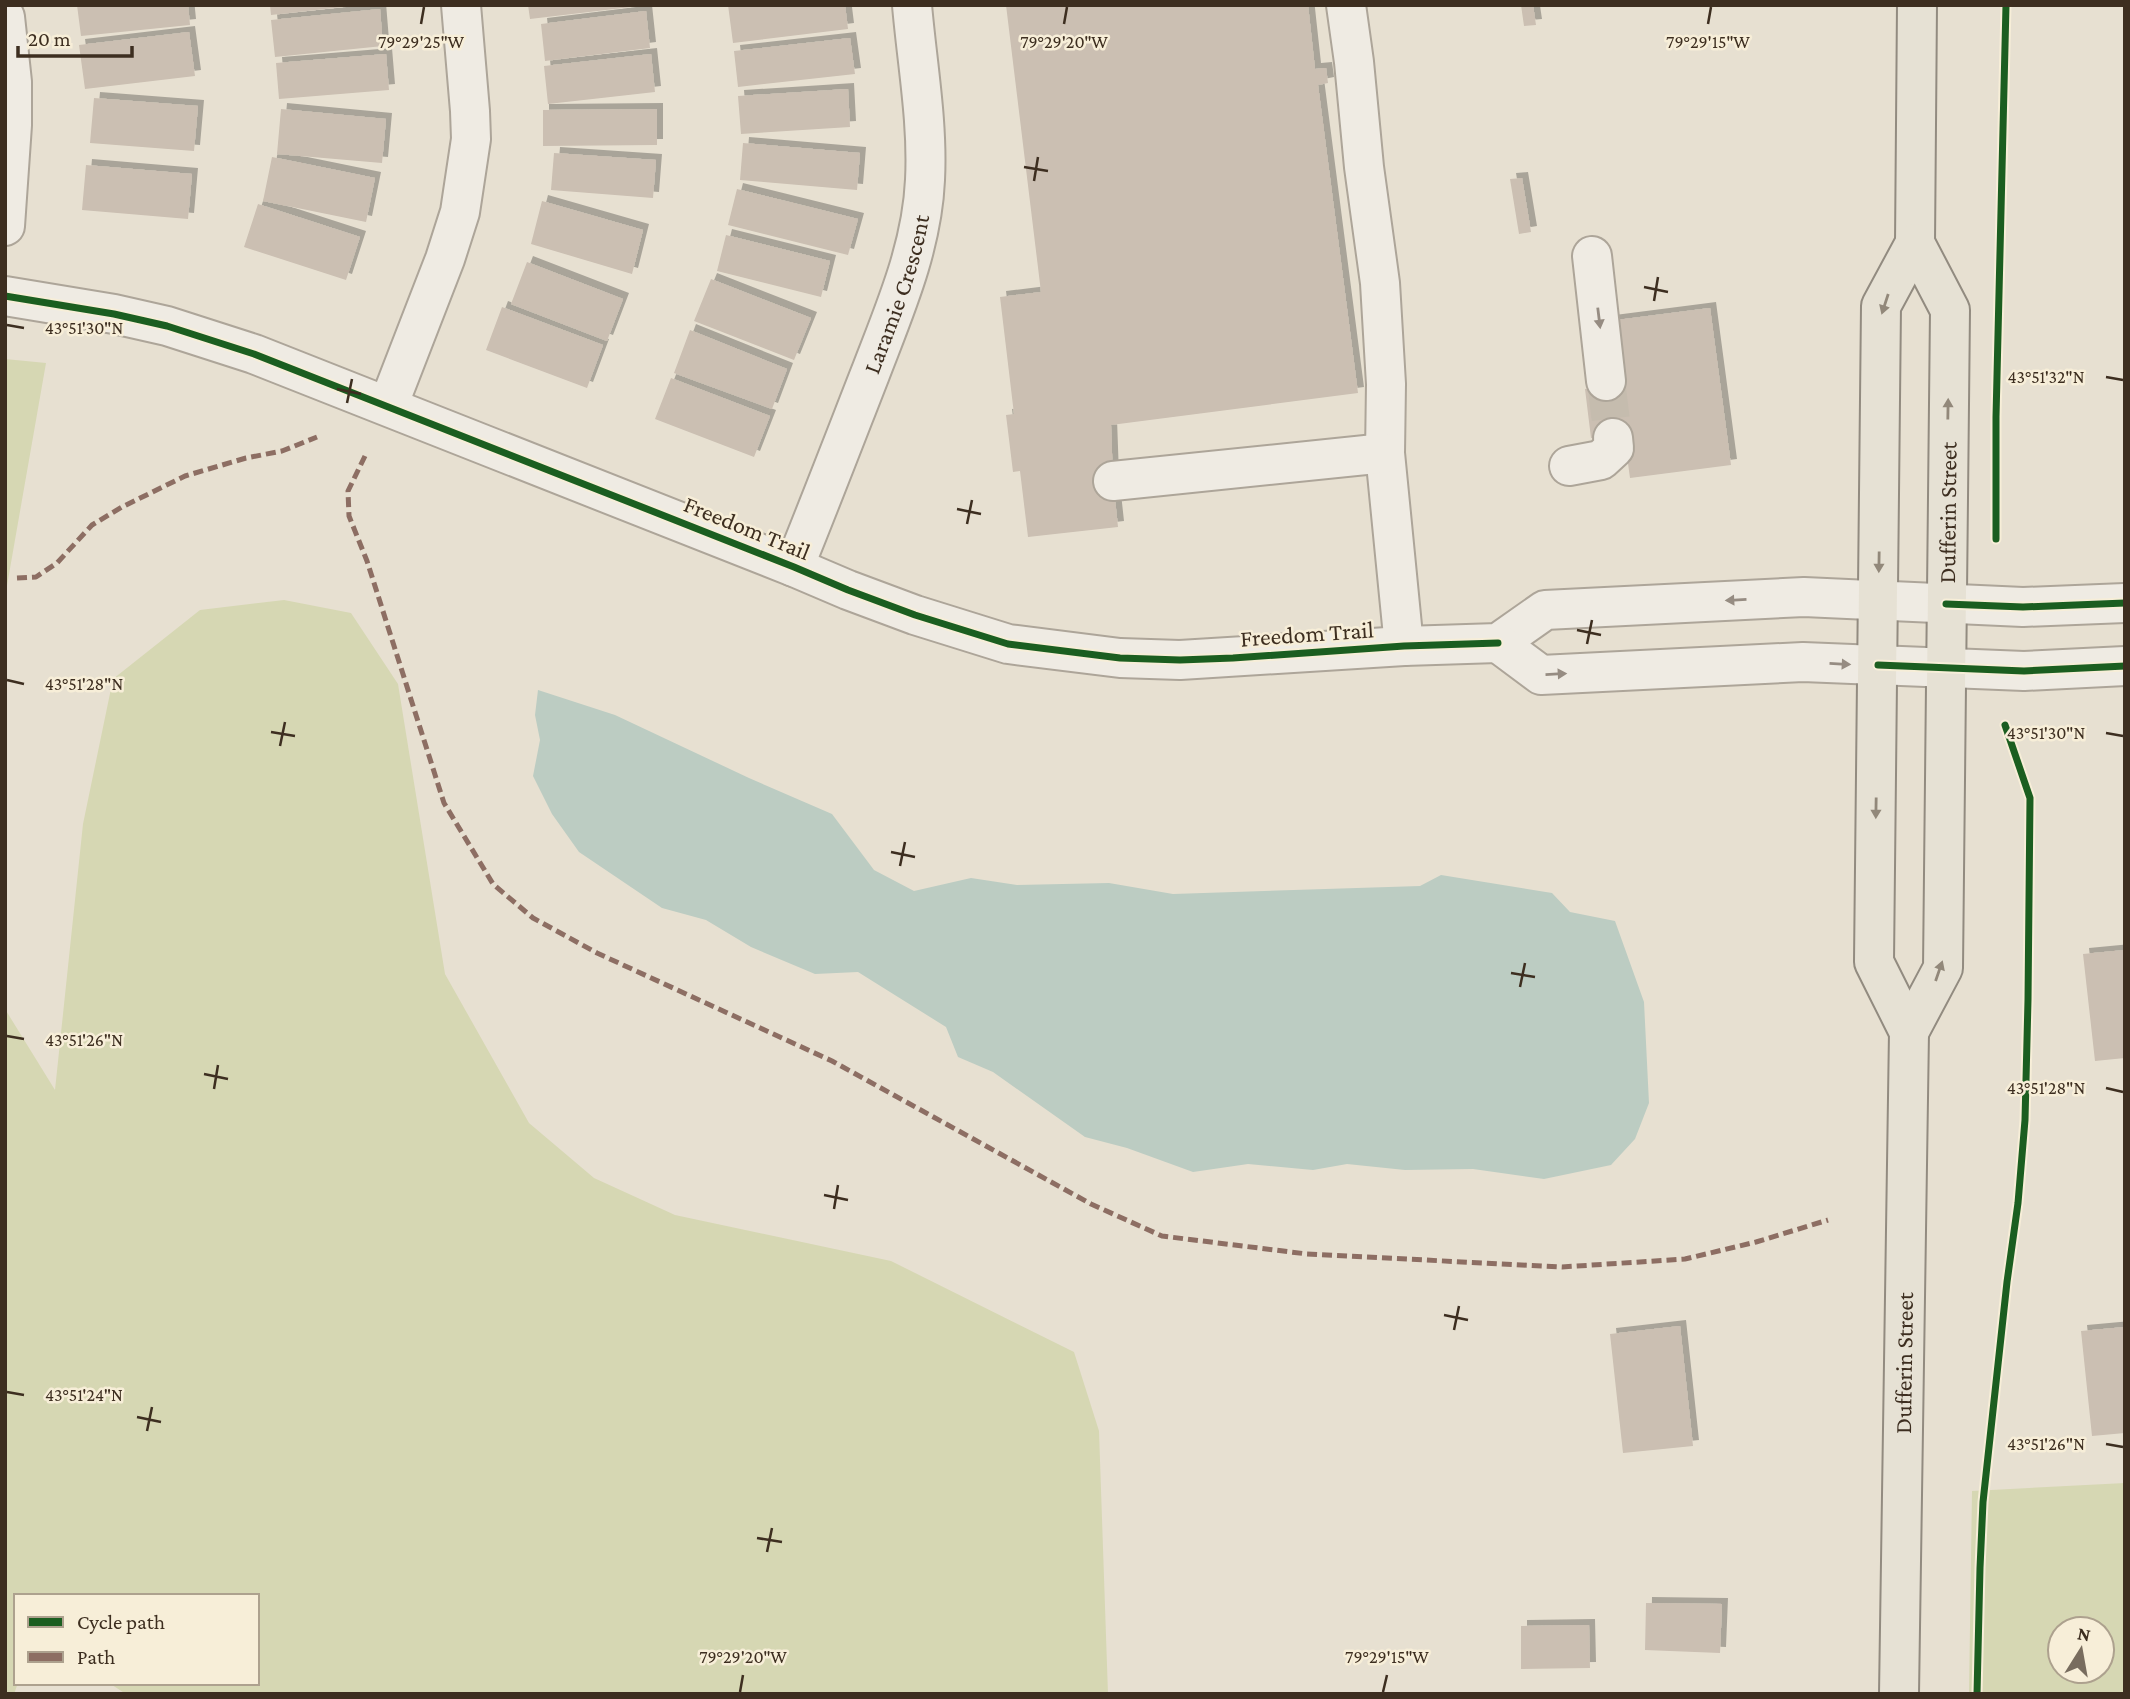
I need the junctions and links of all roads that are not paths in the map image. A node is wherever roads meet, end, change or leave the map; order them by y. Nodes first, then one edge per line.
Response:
1 (461, 5) edge
2 (912, 5) edge
3 (1346, 5) edge
4 (1917, 5) edge
5 (5, 17) edge
6 (5, 226) edge
7 (1915, 243) junction
8 (1592, 256) dead end
9 (5, 296) edge
10 (1606, 381) tunnel mouth
11 (388, 406) junction
12 (1613, 438) dead end
13 (1385, 453) junction
14 (1569, 466) dead end
15 (1113, 481) dead end
16 (794, 567) junction
17 (1878, 600) junction
18 (2125, 603) edge
19 (1946, 604) junction
20 (1498, 643) junction
21 (1404, 646) junction
22 (1878, 665) junction
23 (2125, 666) edge
24 (1946, 668) junction
25 (1909, 1032) junction
26 (1899, 1694) edge

1 - 11 street
2 - 16 street, Laramie Crescent
3 - 13 street
4 - 7 main road, Dufferin Street
5 - 6 street
7 -> 17 main road, Dufferin Street
19 -> 7 main road, Dufferin Street
8 -> 10 street
9 - 11 street, Freedom Trail
11 - 16 street, Freedom Trail
12 - 14 street
13 - 15 street
13 - 21 street
16 - 21 street, Freedom Trail
17 - 19 street
17 -> 20 street
17 - 22 main road, Dufferin Street
18 - 19 street
19 - 24 main road, Dufferin Street
20 - 21 street, Freedom Trail
20 -> 22 street
22 - 24 street
22 -> 25 main road, Dufferin Street
23 - 24 street
25 -> 24 main road, Dufferin Street
25 - 26 main road, Dufferin Street

